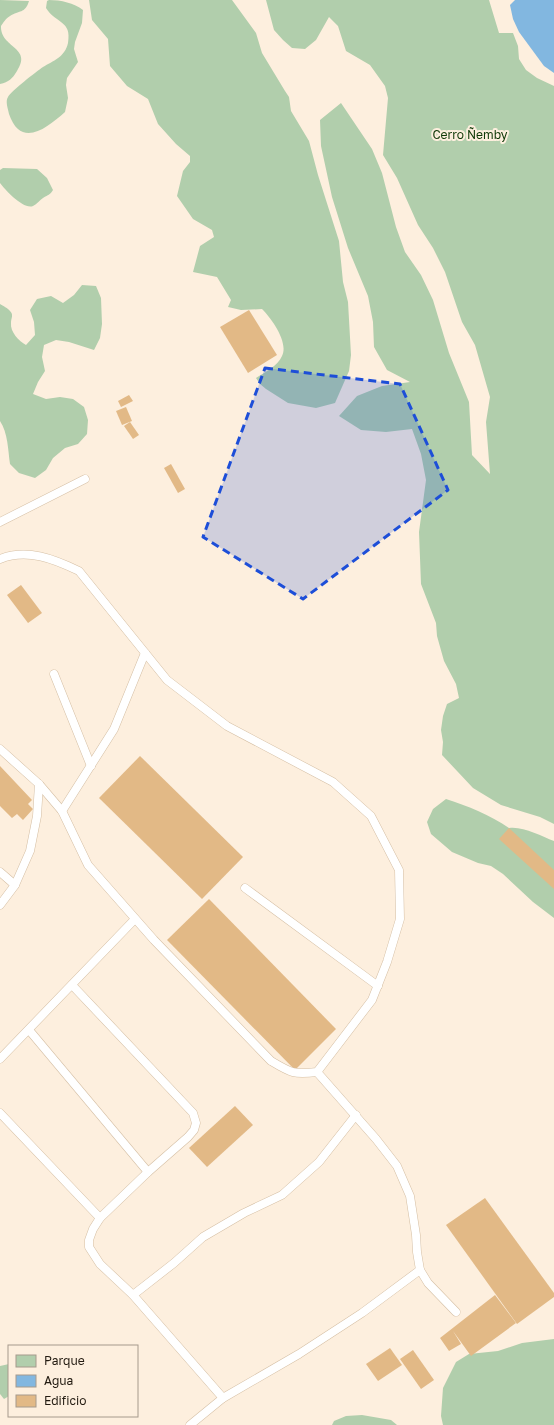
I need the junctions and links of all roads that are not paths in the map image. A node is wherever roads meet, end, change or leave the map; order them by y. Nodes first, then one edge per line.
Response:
1 (85, 479) dead end
2 (0, 522) edge
3 (0, 558) edge
4 (145, 653) junction
5 (54, 674) dead end
6 (0, 749) edge
7 (91, 766) junction
8 (39, 784) junction
9 (62, 811) junction
10 (0, 872) edge
11 (15, 885) junction
12 (245, 888) dead end
13 (0, 904) edge
14 (135, 919) junction
15 (72, 985) junction
16 (378, 986) junction
17 (29, 1030) junction
18 (0, 1059) edge
19 (317, 1072) junction
20 (0, 1113) edge
21 (356, 1115) junction
22 (148, 1172) junction
23 (100, 1218) junction
24 (420, 1270) junction
25 (133, 1296) junction
26 (456, 1312) dead end
27 (223, 1398) junction
28 (190, 1425) edge

1 - 2 lane
3 - 4 lane
4 - 7 lane
4 - 16 lane
5 - 7 lane
6 - 8 lane
7 - 9 lane
8 - 9 lane
8 - 11 lane
9 - 14 lane
10 - 11 lane
11 - 13 lane
12 - 16 lane
14 - 15 lane
14 - 19 lane
15 - 17 lane
15 - 22 lane
16 - 19 lane
17 - 18 lane
17 - 22 lane
19 - 21 lane
20 - 23 lane
21 - 24 lane
21 - 25 lane
22 - 23 lane
23 - 25 lane
24 - 26 lane
24 - 27 lane
25 - 27 lane
27 - 28 lane

